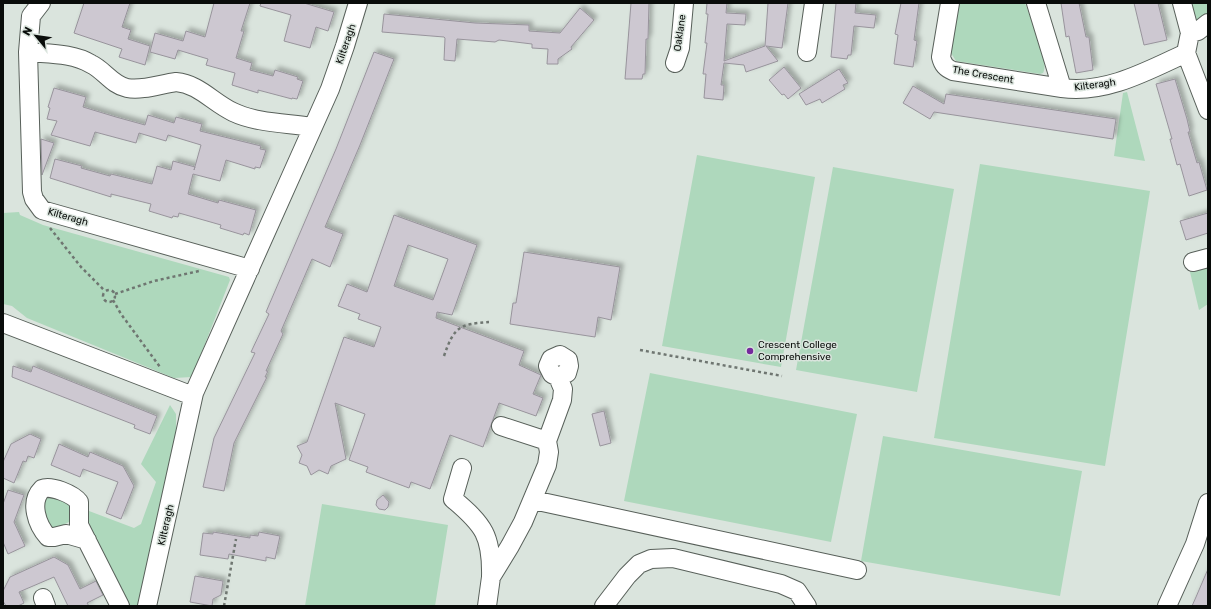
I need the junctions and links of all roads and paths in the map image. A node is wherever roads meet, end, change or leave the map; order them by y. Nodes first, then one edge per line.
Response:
1 (41, 3) edge
2 (358, 3) edge
3 (684, 3) edge
4 (814, 3) edge
5 (950, 3) edge
6 (1036, 3) edge
7 (1182, 3) edge
8 (1208, 23) edge
9 (1190, 33) junction
10 (28, 52) junction
11 (807, 52) dead end
12 (1186, 53) junction
13 (675, 62) dead end
14 (1062, 88) junction
15 (1208, 108) edge
16 (312, 127) junction
17 (42, 210) junction
18 (219, 260) junction
19 (250, 269) junction
20 (105, 291) junction
21 (115, 294) junction
22 (113, 300) junction
23 (488, 322) dead end
24 (3, 323) edge
25 (640, 350) dead end
26 (444, 356) dead end
27 (782, 376) dead end
28 (558, 377) dead end
29 (168, 387) junction
30 (193, 396) junction
31 (501, 426) dead end
32 (547, 441) junction
33 (462, 468) dead end
34 (533, 500) junction
35 (1208, 503) edge
36 (236, 539) dead end
37 (87, 540) dead end
38 (1202, 545) edge
39 (857, 570) dead end
40 (491, 577) junction
41 (120, 606) edge
42 (147, 606) edge
43 (224, 606) edge
44 (487, 606) edge
45 (604, 606) edge
46 (807, 606) edge
47 (1167, 606) edge

1 - 10 street, Kilteragh
2 - 16 street, Kilteragh
3 - 13 street, Oaklane
4 - 11 street
5 - 14 street, The Crescent
6 - 14 street, Kilteragh
7 - 9 street
8 - 9 street
9 - 12 street
10 - 16 street
10 - 17 street, Kilteragh
12 - 14 street, Kilteragh
12 - 15 street
16 - 19 street, Kilteragh
17 - 18 street, Kilteragh
17 - 20 path
18 - 19 street, Kilteragh
18 - 21 path
19 - 30 street, Kilteragh
20 - 21 path
20 - 22 path
21 - 22 path
22 - 29 path
23 - 26 path
24 - 29 street
25 - 27 path
28 - 32 street
29 - 30 street
30 - 42 street, Kilteragh
31 - 32 street
32 - 34 street
33 - 40 street
34 - 39 street
34 - 40 street
35 - 38 street
36 - 43 path
37 - 41 street
38 - 47 street
40 - 44 street
45 - 46 street

